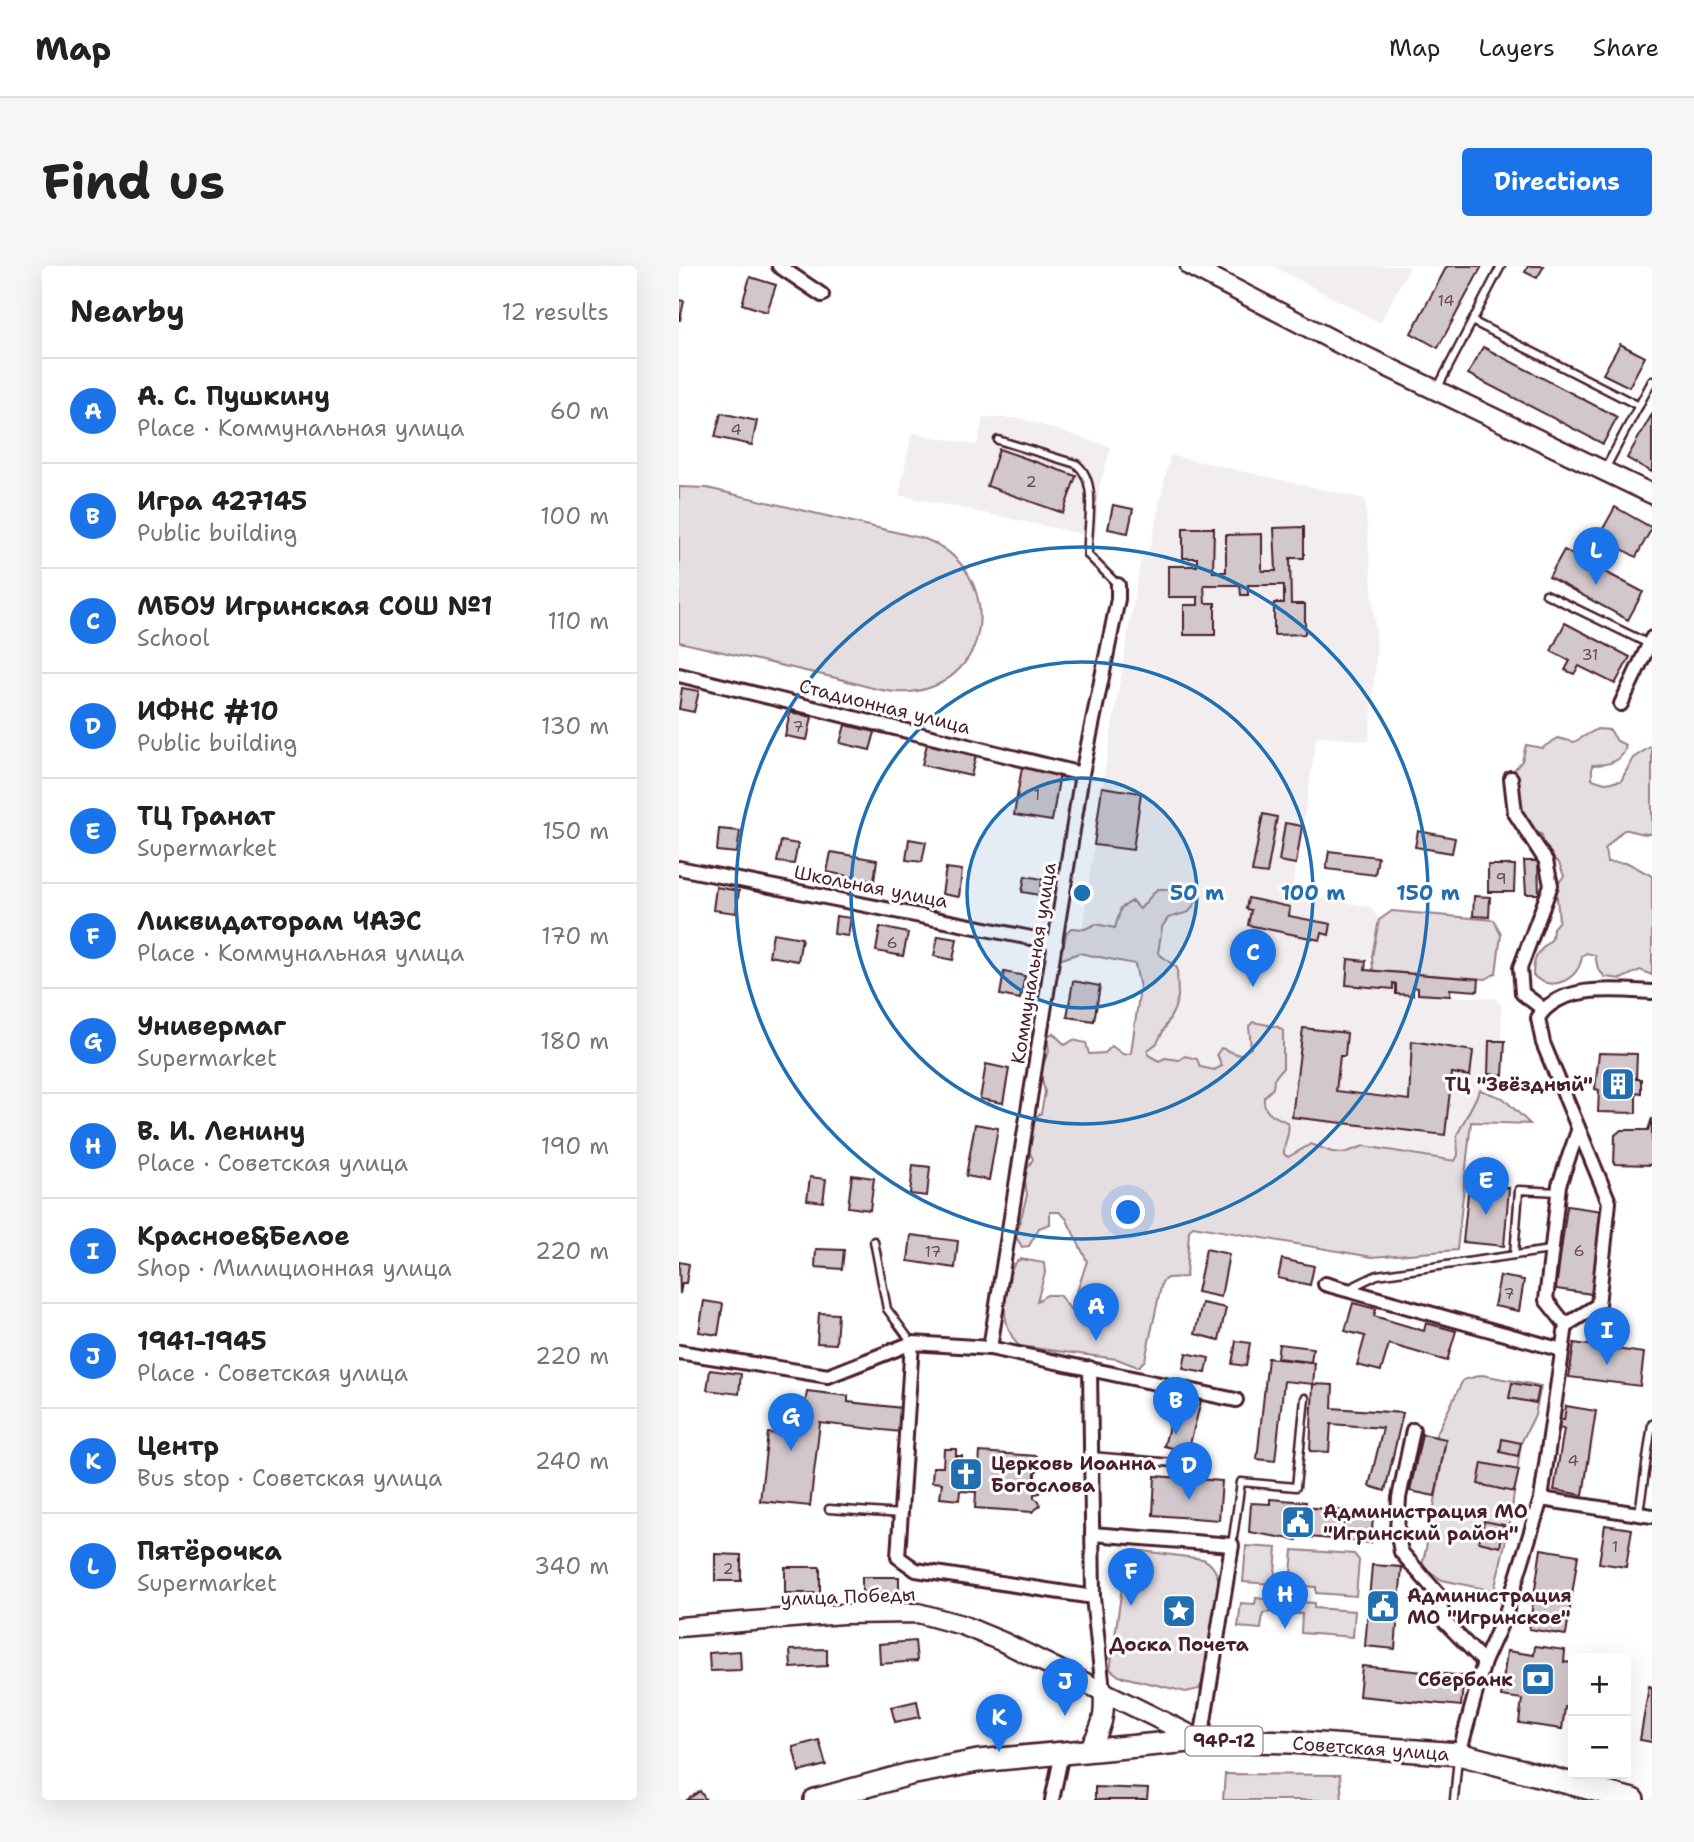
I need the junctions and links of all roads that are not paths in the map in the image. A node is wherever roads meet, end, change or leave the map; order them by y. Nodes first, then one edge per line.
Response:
1 (779, 266) edge
2 (1190, 266) edge
3 (1501, 266) edge
4 (822, 295) dead end
5 (1472, 321) junction
6 (1652, 381) edge
7 (1436, 390) junction
8 (1639, 406) junction
9 (997, 440) dead end
10 (1604, 471) junction
11 (1652, 494) edge
12 (1118, 585) joint
13 (1546, 594) dead end
14 (1651, 641) edge
15 (679, 675) edge
16 (1621, 705) dead end
17 (1082, 774) junction
18 (1511, 778) dead end
19 (679, 868) edge
20 (1056, 943) junction
21 (1652, 992) edge
22 (1543, 1009) junction
23 (1578, 1130) junction
24 (1558, 1192) junction
25 (874, 1241) dead end
26 (1550, 1250) junction
27 (1514, 1255) junction
28 (1325, 1284) dead end
29 (1347, 1289) junction
30 (1566, 1325) junction
31 (912, 1343) junction
32 (990, 1348) junction
33 (1562, 1350) junction
34 (679, 1352) edge
35 (1090, 1368) junction
36 (1305, 1398) dead end
37 (1236, 1400) dead end
38 (1652, 1424) edge
39 (1413, 1430) dead end
40 (1089, 1456) junction
41 (1197, 1465) dead end
42 (1541, 1499) junction
43 (829, 1508) dead end
44 (901, 1514) junction
45 (1645, 1514) edge
46 (1092, 1534) junction
47 (1232, 1545) junction
48 (1093, 1597) junction
49 (679, 1627) edge
50 (1484, 1662) junction
51 (1103, 1690) junction
52 (1201, 1740) junction
53 (1088, 1750) junction
54 (1062, 1752) junction
55 (1459, 1754) junction
56 (814, 1800) edge
57 (1052, 1800) edge
58 (1454, 1800) edge
59 (1633, 1800) edge

1 - 4 street
2 - 7 main road
3 - 5 lane
5 - 7 lane
5 - 8 lane
6 - 8 lane
7 - 10 main road
8 - 10 lane
9 - 12 lane
10 - 11 main road
12 - 17 street, Коммунальная улица
13 - 14 lane
14 - 16 street
15 - 17 street, Стадионная улица
17 - 20 street, Коммунальная улица
18 - 22 street
19 - 20 street, Школьная улица
20 - 32 street, Коммунальная улица
21 - 22 street
22 - 23 street
23 - 24 street
23 - 30 street
24 - 26 street
24 - 27 lane
25 - 31 lane
26 - 27 lane
26 - 30 street
27 - 29 lane
28 - 29 street
29 - 33 street
30 - 33 street
31 - 32 street
31 - 34 street
31 - 44 street
32 - 35 street
33 - 42 street
35 - 37 street
35 - 40 street
36 - 47 lane
38 - 45 lane
39 - 50 street
40 - 41 lane
40 - 46 street
42 - 45 street
42 - 50 street
43 - 44 lane
44 - 48 street
46 - 47 street
46 - 48 street
47 - 52 street
48 - 51 street
49 - 51 main road, улица Победы
50 - 55 street
51 - 52 main road, улица Победы
51 - 53 main road
52 - 53 main road, Советская улица / 94Р-12
52 - 55 main road, Советская улица / 94Р-12
53 - 54 main road, Советская улица / 94Р-12
54 - 56 main road, Советская улица / 94Р-12
54 - 57 street
55 - 58 lane
55 - 59 main road, Советская улица / 94Р-12

